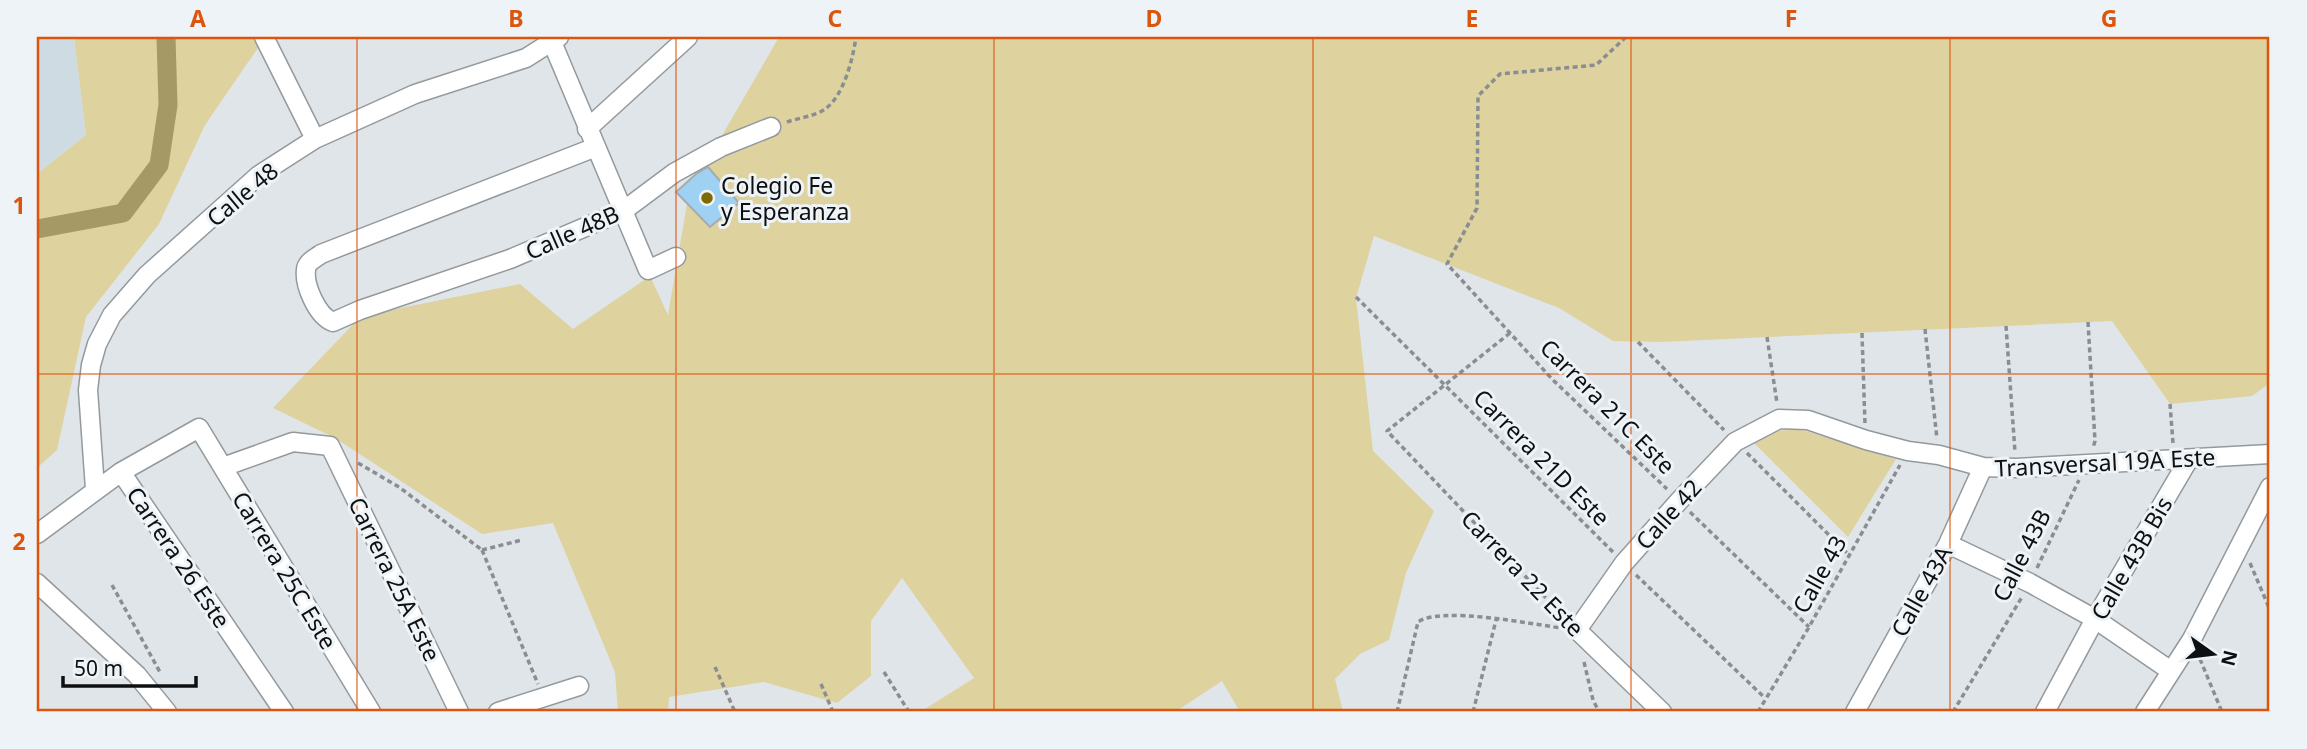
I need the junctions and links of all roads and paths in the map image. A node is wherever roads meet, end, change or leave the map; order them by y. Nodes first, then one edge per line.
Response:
1 (264, 37) edge
2 (688, 37) edge
3 (856, 37) edge
4 (1626, 37) edge
5 (555, 39) edge
6 (771, 127) joint
7 (587, 129) junction
8 (315, 139) junction
9 (596, 147) junction
10 (623, 211) junction
11 (676, 257) dead end
12 (1356, 298) dead end
13 (2088, 322) dead end
14 (2006, 326) dead end
15 (1925, 330) dead end
16 (1862, 332) dead end
17 (1510, 333) junction
18 (1767, 337) dead end
19 (1444, 385) junction
20 (2170, 404) dead end
21 (1779, 419) junction
22 (1866, 440) junction
23 (330, 446) junction
24 (1908, 451) junction
25 (2270, 454) edge
26 (1939, 455) junction
27 (2189, 458) junction
28 (2086, 464) junction
29 (223, 467) junction
30 (1983, 467) junction
31 (2016, 468) junction
32 (121, 472) junction
33 (2270, 487) edge
34 (95, 489) junction
35 (1679, 500) junction
36 (37, 534) edge
37 (522, 540) dead end
38 (2241, 543) junction
39 (1948, 544) junction
40 (482, 550) junction
41 (1624, 564) junction
42 (37, 583) edge
43 (2030, 583) junction
44 (112, 585) dead end
45 (2270, 610) edge
46 (2095, 619) junction
47 (1496, 620) junction
48 (1809, 627) junction
49 (1577, 630) junction
50 (2192, 639) junction
51 (715, 667) dead end
52 (2171, 671) junction
53 (884, 672) dead end
54 (161, 674) dead end
55 (821, 684) dead end
56 (579, 686) dead end
57 (544, 697) junction
58 (1765, 698) junction
59 (167, 712) edge
60 (284, 712) edge
61 (370, 712) edge
62 (459, 712) edge
63 (498, 712) edge
64 (735, 712) edge
65 (833, 712) edge
66 (909, 712) edge
67 (1397, 712) edge
68 (1473, 712) edge
69 (1599, 712) edge
70 (1662, 712) edge
71 (1758, 712) edge
72 (1855, 712) edge
73 (1953, 712) edge
74 (2045, 712) edge
75 (2146, 712) edge
76 (2222, 712) edge

1 - 8 street
2 - 7 street
3 - 6 path
4 - 17 path, Carrera 21C Este
5 - 7 street
5 - 8 street, Calle 48
6 - 10 street, Calle 48B
7 - 9 street
8 - 34 street, Calle 48
9 - 10 street
9 - 10 street, Calle 48B
10 - 11 street
12 - 19 path, Carrera 21D Este
13 - 28 path, Calle 43B
14 - 31 path
15 - 26 path
16 - 22 path
17 - 19 path
17 - 35 path, Carrera 21C Este
18 - 21 path
19 - 41 path, Carrera 21D Este
19 - 49 path, Carrera 22 Este
20 - 27 path
21 - 22 street, Transversal 19A Este
21 - 35 street, Calle 42
22 - 24 street, Transversal 19A Este
23 - 29 street
23 - 40 path
23 - 62 street, Carrera 25A Este
24 - 26 street, Transversal 19A Este
24 - 48 path, Calle 43
25 - 27 street, Transversal 19A Este
26 - 30 street, Transversal 19A Este
27 - 28 street, Transversal 19A Este
27 - 46 street, Calle 43B Bis
28 - 31 street, Transversal 19A Este
28 - 43 path, Calle 43B
29 - 32 street, Carrera 25C Este
29 - 61 street, Carrera 25C Este
30 - 31 street, Transversal 19A Este
30 - 39 street, Calle 43A
32 - 34 street
32 - 60 street, Carrera 26 Este
33 - 38 street
34 - 36 street
35 - 41 street, Calle 42
35 - 48 path, Carrera 21C Este
37 - 40 path
38 - 45 path
38 - 50 street
39 - 43 street
39 - 72 street, Calle 43A
40 - 57 path
41 - 49 street, Calle 42
41 - 58 path, Carrera 21D Este
42 - 59 street
43 - 46 street
43 - 73 path, Calle 43B
44 - 54 path
46 - 52 street
46 - 74 street, Calle 43B Bis
47 - 49 path
47 - 67 path
47 - 68 path
48 - 58 path, Calle 43
49 - 69 path
49 - 70 street, Carrera 22 Este
50 - 52 street
50 - 76 path
51 - 64 path
52 - 75 street
53 - 66 path
55 - 65 path
56 - 57 street
57 - 63 street
58 - 71 path, Calle 43

